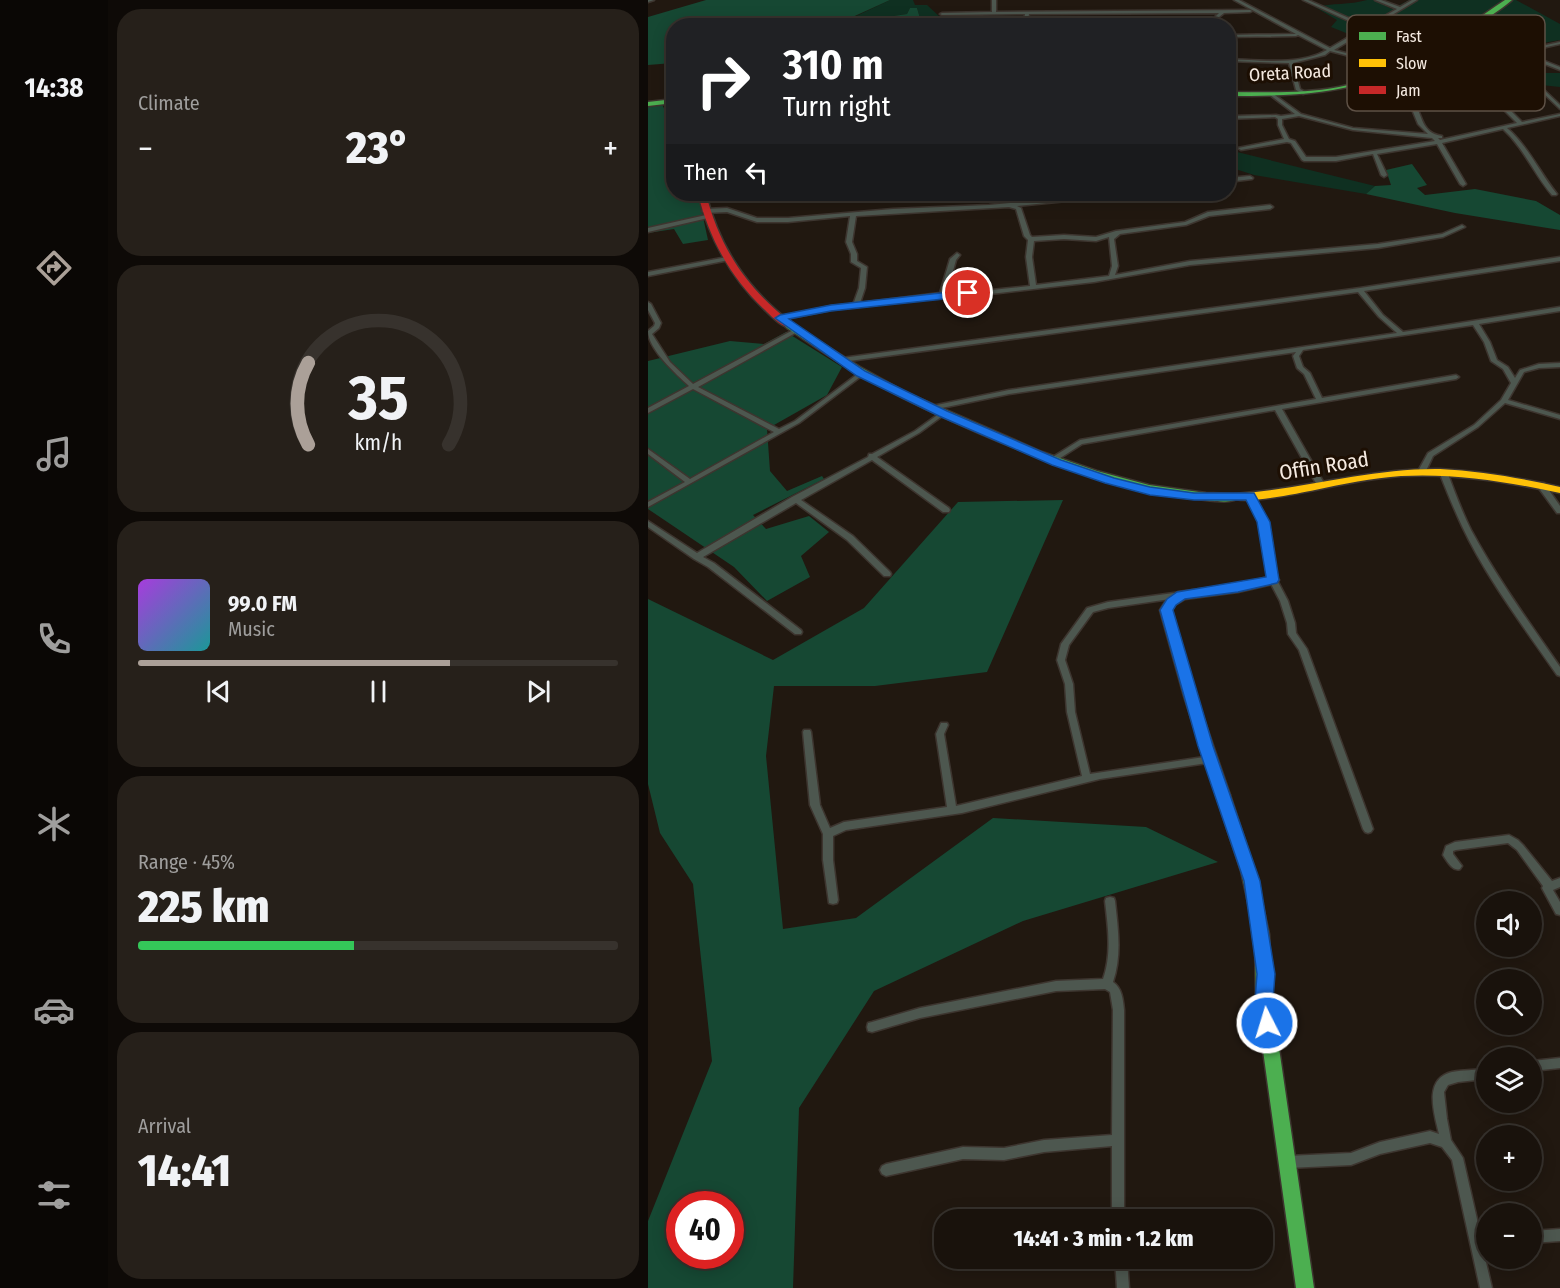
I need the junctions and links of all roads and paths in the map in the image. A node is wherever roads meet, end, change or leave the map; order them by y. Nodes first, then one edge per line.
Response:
1 (994, 0) edge
2 (1239, 0) edge
3 (1305, 0) edge
4 (1377, 0) edge
5 (1415, 0) edge
6 (1509, 0) edge
7 (1400, 9) junction
8 (1250, 11) dead end
9 (1222, 12) junction
10 (942, 14) dead end
11 (963, 14) junction
12 (994, 14) junction
13 (1027, 14) junction
14 (1390, 15) edge
15 (1486, 15) edge
16 (963, 18) edge
17 (1026, 18) edge
18 (1217, 18) edge
19 (1347, 19) edge
20 (1236, 36) edge
21 (1302, 36) junction
22 (1347, 40) edge
23 (1560, 43) edge
24 (1545, 46) edge
25 (1330, 50) junction
26 (1347, 54) edge
27 (1236, 60) edge
28 (1291, 62) junction
29 (1545, 63) edge
30 (1560, 69) edge
31 (1347, 87) edge
32 (1545, 92) edge
33 (1305, 93) junction
34 (1236, 94) edge
35 (1272, 94) junction
36 (666, 102) edge
37 (648, 104) edge
38 (1560, 108) edge
39 (1415, 111) edge
40 (1509, 111) edge
41 (1299, 115) junction
42 (1560, 115) edge
43 (1236, 118) edge
44 (1280, 118) junction
45 (1520, 123) junction
46 (1503, 127) junction
47 (1469, 135) junction
48 (1433, 137) junction
49 (1287, 140) junction
50 (1438, 142) junction
51 (1241, 148) dead end
52 (1374, 152) junction
53 (1384, 175) dead end
54 (1250, 178) dead end
55 (1236, 179) edge
56 (1463, 184) dead end
57 (1554, 194) dead end
58 (703, 201) edge
59 (1049, 201) edge
60 (1010, 205) junction
61 (1270, 207) dead end
62 (706, 214) junction
63 (853, 214) junction
64 (1462, 227) dead end
65 (648, 230) edge
66 (1117, 233) junction
67 (1031, 239) junction
68 (957, 255) dead end
69 (727, 259) junction
70 (1560, 259) edge
71 (648, 274) edge
72 (1111, 277) junction
73 (1034, 287) junction
74 (1360, 290) junction
75 (943, 294) junction
76 (648, 304) edge
77 (854, 306) junction
78 (1560, 309) edge
79 (780, 318) junction
80 (1475, 323) junction
81 (797, 330) junction
82 (649, 333) edge
83 (1402, 334) junction
84 (1302, 349) junction
85 (842, 360) junction
86 (1559, 364) edge
87 (861, 374) junction
88 (1456, 377) dead end
89 (1514, 382) junction
90 (693, 387) junction
91 (1320, 400) junction
92 (1504, 401) junction
93 (1277, 407) junction
94 (648, 411) edge
95 (937, 411) junction
96 (1560, 417) edge
97 (780, 432) junction
98 (648, 451) edge
99 (871, 456) junction
100 (1052, 460) junction
101 (1421, 473) junction
102 (1444, 474) junction
103 (690, 482) junction
104 (1321, 485) junction
105 (1541, 485) junction
106 (1560, 490) edge
107 (1250, 496) junction
108 (795, 499) junction
109 (648, 505) edge
110 (946, 510) dead end
111 (1560, 511) edge
112 (648, 523) edge
113 (697, 557) junction
114 (887, 574) dead end
115 (1273, 580) junction
116 (1182, 595) junction
117 (798, 632) dead end
118 (1560, 673) edge
119 (944, 725) dead end
120 (807, 732) dead end
121 (1210, 760) junction
122 (1086, 779) junction
123 (952, 810) junction
124 (1368, 829) dead end
125 (828, 834) junction
126 (1456, 866) dead end
127 (1555, 884) edge
128 (833, 900) dead end
129 (1110, 901) dead end
130 (1560, 911) edge
131 (1107, 984) junction
132 (872, 1026) dead end
133 (1560, 1063) edge
134 (1542, 1065) edge
135 (1476, 1075) edge
136 (1119, 1140) junction
137 (1446, 1142) junction
138 (1288, 1162) junction
139 (886, 1170) dead end
140 (1118, 1209) edge
141 (1476, 1219) edge
142 (1560, 1235) edge
143 (1542, 1236) edge
144 (1122, 1269) edge
145 (1484, 1269) edge
146 (1124, 1288) edge
147 (1305, 1288) edge
148 (1486, 1288) edge

1 - 12 street
2 - 21 street
3 - 19 street
4 - 7 street
5 - 7 street
6 - 15 street, Oreta Road
7 - 14 street
8 - 9 street
9 - 13 street
9 - 18 street
10 - 11 street
11 - 12 street
11 - 16 street
12 - 13 street
13 - 17 street
20 - 21 street
21 - 25 street
22 - 25 street
23 - 24 street
25 - 26 street
25 - 28 street
27 - 28 street
28 - 33 street
29 - 30 street
31 - 33 street, Oreta Road
32 - 38 street
33 - 35 street, Oreta Road
34 - 35 street, Oreta Road
35 - 41 street
36 - 37 street
39 - 48 street
40 - 45 street
41 - 44 street
41 - 48 street
42 - 45 street
43 - 44 street
44 - 49 street
45 - 46 street
46 - 47 street
46 - 57 street
47 - 48 street
47 - 50 street
48 - 50 street
49 - 51 street
49 - 52 street
50 - 52 street
50 - 56 street
52 - 53 street
54 - 55 street
58 - 62 street, Offin Road
59 - 60 street
60 - 63 street
60 - 67 street
61 - 66 street
62 - 63 street
62 - 65 street
62 - 69 street, Offin Road
63 - 77 street
64 - 72 street
66 - 67 street
66 - 72 street
67 - 73 street
68 - 75 street
69 - 71 street
69 - 79 street, Offin Road
70 - 74 street
72 - 73 street
73 - 75 street
74 - 83 street
74 - 85 street
75 - 77 street
76 - 82 street
77 - 79 street
78 - 80 street
79 - 81 street, Offin Road
80 - 83 street
80 - 89 street
81 - 85 street, Offin Road
81 - 90 street
82 - 90 street
83 - 84 street
84 - 91 street
84 - 95 street
85 - 87 street, Offin Road
86 - 89 street
87 - 95 street, Offin Road
87 - 97 street
88 - 91 street
89 - 92 street
90 - 94 street
90 - 97 street
91 - 93 street
92 - 96 street
92 - 101 street
93 - 100 street
93 - 104 street
95 - 99 street
95 - 100 street, Offin Road
97 - 103 street
98 - 103 street
99 - 108 street
99 - 110 street
100 - 107 street, Offin Road
101 - 102 street, Offin Road
101 - 104 street, Offin Road
102 - 105 street, Offin Road
102 - 118 street
103 - 109 street
104 - 107 street, Offin Road
105 - 106 street, Offin Road
105 - 111 street
107 - 115 street
108 - 113 street
108 - 114 street
112 - 113 street
113 - 117 street
115 - 116 street
115 - 124 street
116 - 121 street
116 - 122 street
119 - 123 street
120 - 125 street
121 - 122 street
121 - 138 street
122 - 123 street
123 - 125 street
125 - 128 street
126 - 127 street
127 - 130 street
129 - 131 street
131 - 132 street
131 - 136 street
133 - 134 street
135 - 137 street
136 - 139 street
136 - 140 street
137 - 138 street
137 - 141 street
138 - 147 street
142 - 143 street
144 - 146 street
145 - 148 street

